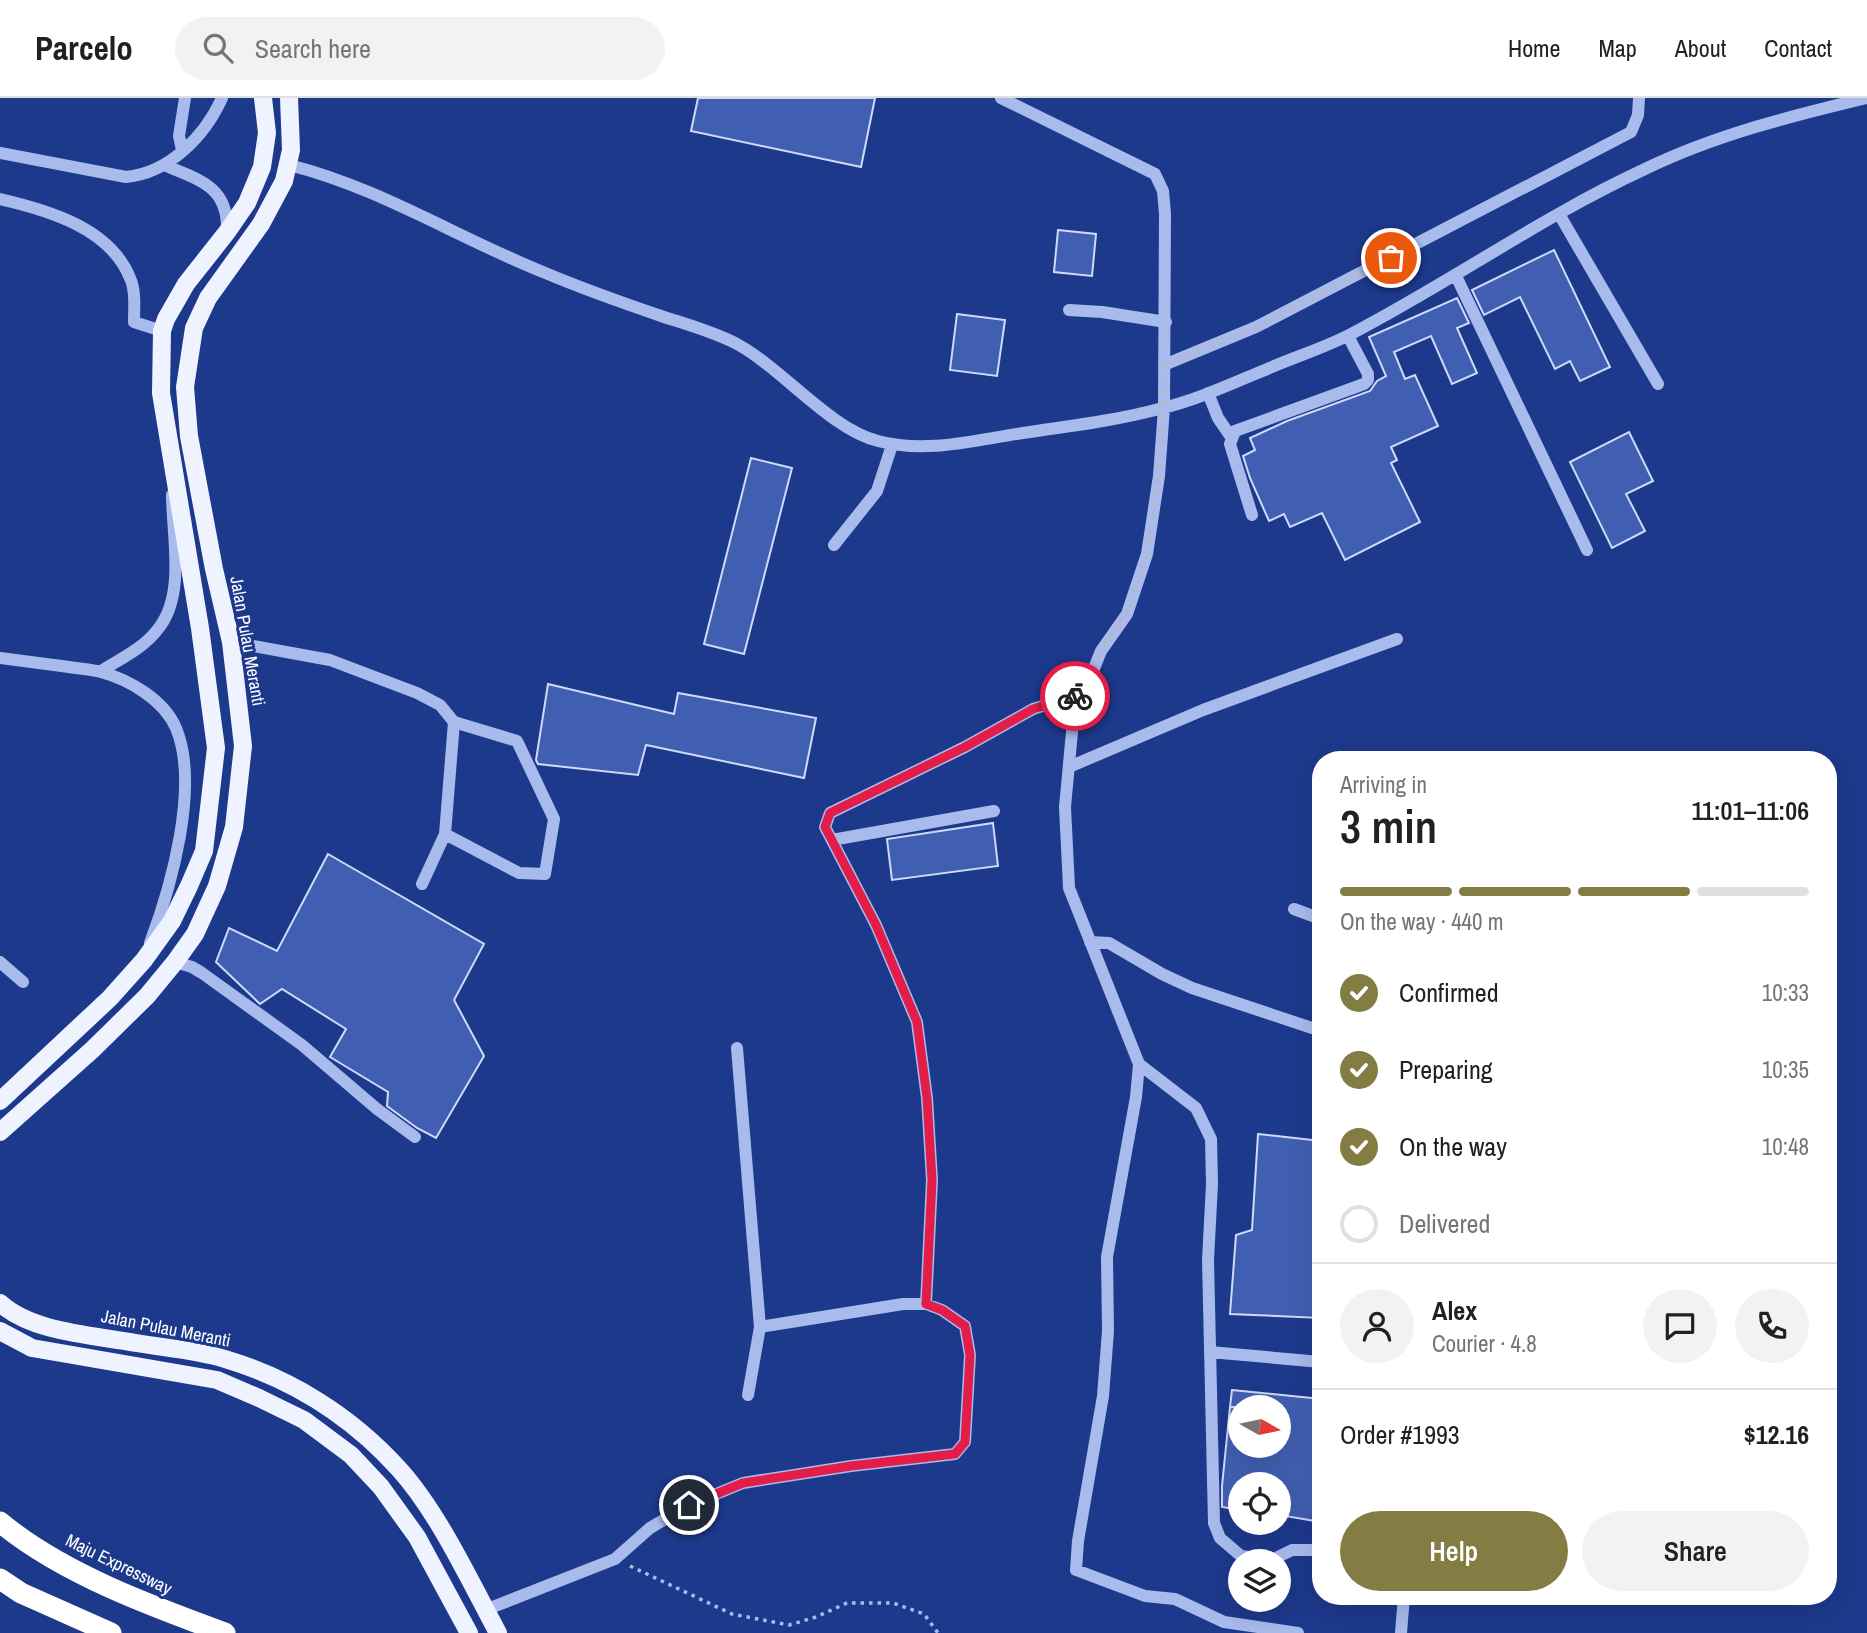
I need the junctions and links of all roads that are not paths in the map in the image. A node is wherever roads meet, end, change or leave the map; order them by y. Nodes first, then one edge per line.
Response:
1 (185, 98) edge
2 (222, 98) edge
3 (263, 98) edge
4 (289, 98) edge
5 (1001, 98) edge
6 (1639, 98) edge
7 (1866, 98) edge
8 (182, 150) junction
9 (0, 153) edge
10 (164, 165) junction
11 (289, 165) junction
12 (0, 199) edge
13 (1559, 214) junction
14 (227, 232) junction
15 (1456, 276) junction
16 (1069, 310) dead end
17 (1166, 322) junction
18 (162, 331) junction
19 (1348, 335) junction
20 (1164, 365) junction
21 (1658, 384) dead end
22 (1208, 393) junction
23 (1164, 408) junction
24 (1231, 437) junction
25 (892, 445) junction
26 (172, 462) junction
27 (1252, 515) dead end
28 (834, 545) dead end
29 (1587, 550) dead end
30 (1397, 639) dead end
31 (231, 642) junction
32 (0, 658) edge
33 (101, 671) junction
34 (1085, 693) junction
35 (454, 722) junction
36 (1069, 767) junction
37 (994, 811) dead end
38 (445, 834) junction
39 (832, 839) junction
40 (422, 884) dead end
41 (1294, 909) dead end
42 (1312, 916) edge
43 (1090, 942) junction
44 (144, 960) junction
45 (0, 962) edge
46 (175, 962) junction
47 (23, 982) dead end
48 (1312, 1028) edge
49 (737, 1048) dead end
50 (1139, 1064) junction
51 (0, 1101) edge
52 (0, 1132) edge
53 (415, 1137) dead end
54 (0, 1303) edge
55 (926, 1304) junction
56 (760, 1327) junction
57 (0, 1331) edge
58 (1210, 1352) junction
59 (1312, 1361) edge
60 (748, 1395) dead end
61 (0, 1522) edge
62 (1312, 1550) edge
63 (0, 1579) edge
64 (1403, 1605) edge
65 (485, 1610) junction
66 (111, 1633) edge
67 (225, 1633) edge
68 (469, 1633) edge
69 (498, 1633) edge
70 (1298, 1633) edge
71 (1401, 1633) edge

1 - 8 street
2 - 8 street
3 - 14 main road
4 - 11 main road, Jalan Pulau Meranti
5 - 17 street
6 - 20 street
7 - 13 street
8 - 10 street
9 - 10 street
10 - 14 street
11 - 25 street
11 - 31 main road, Jalan Pulau Meranti
12 - 18 street
13 - 15 street
13 - 21 street
14 - 18 main road
15 - 19 street
15 - 29 street
16 - 17 street
17 - 20 street
18 - 26 main road
19 - 22 street
19 - 24 street
20 - 23 street
22 - 23 street
22 - 24 street
23 - 25 street
23 - 34 street
24 - 27 street
25 - 28 street
26 - 33 street
26 - 44 main road
30 - 36 street
31 - 35 street
31 - 46 main road, Jalan Pulau Meranti
32 - 33 street
33 - 44 street
34 - 36 street
34 - 39 street
35 - 38 street
35 - 38 street
36 - 43 street
37 - 39 street
38 - 40 street
39 - 55 street
41 - 42 street
43 - 48 street
43 - 50 street
44 - 51 main road
45 - 47 street
46 - 52 main road, Jalan Pulau Meranti
46 - 53 street
49 - 56 street
50 - 58 street
50 - 70 street
54 - 65 main road, Jalan Pulau Meranti
55 - 56 street
55 - 65 street
56 - 60 street
57 - 68 main road
58 - 59 street
58 - 62 street
61 - 67 highway, Maju Expressway
63 - 66 highway
64 - 71 street
65 - 69 main road, Jalan Pulau Meranti

